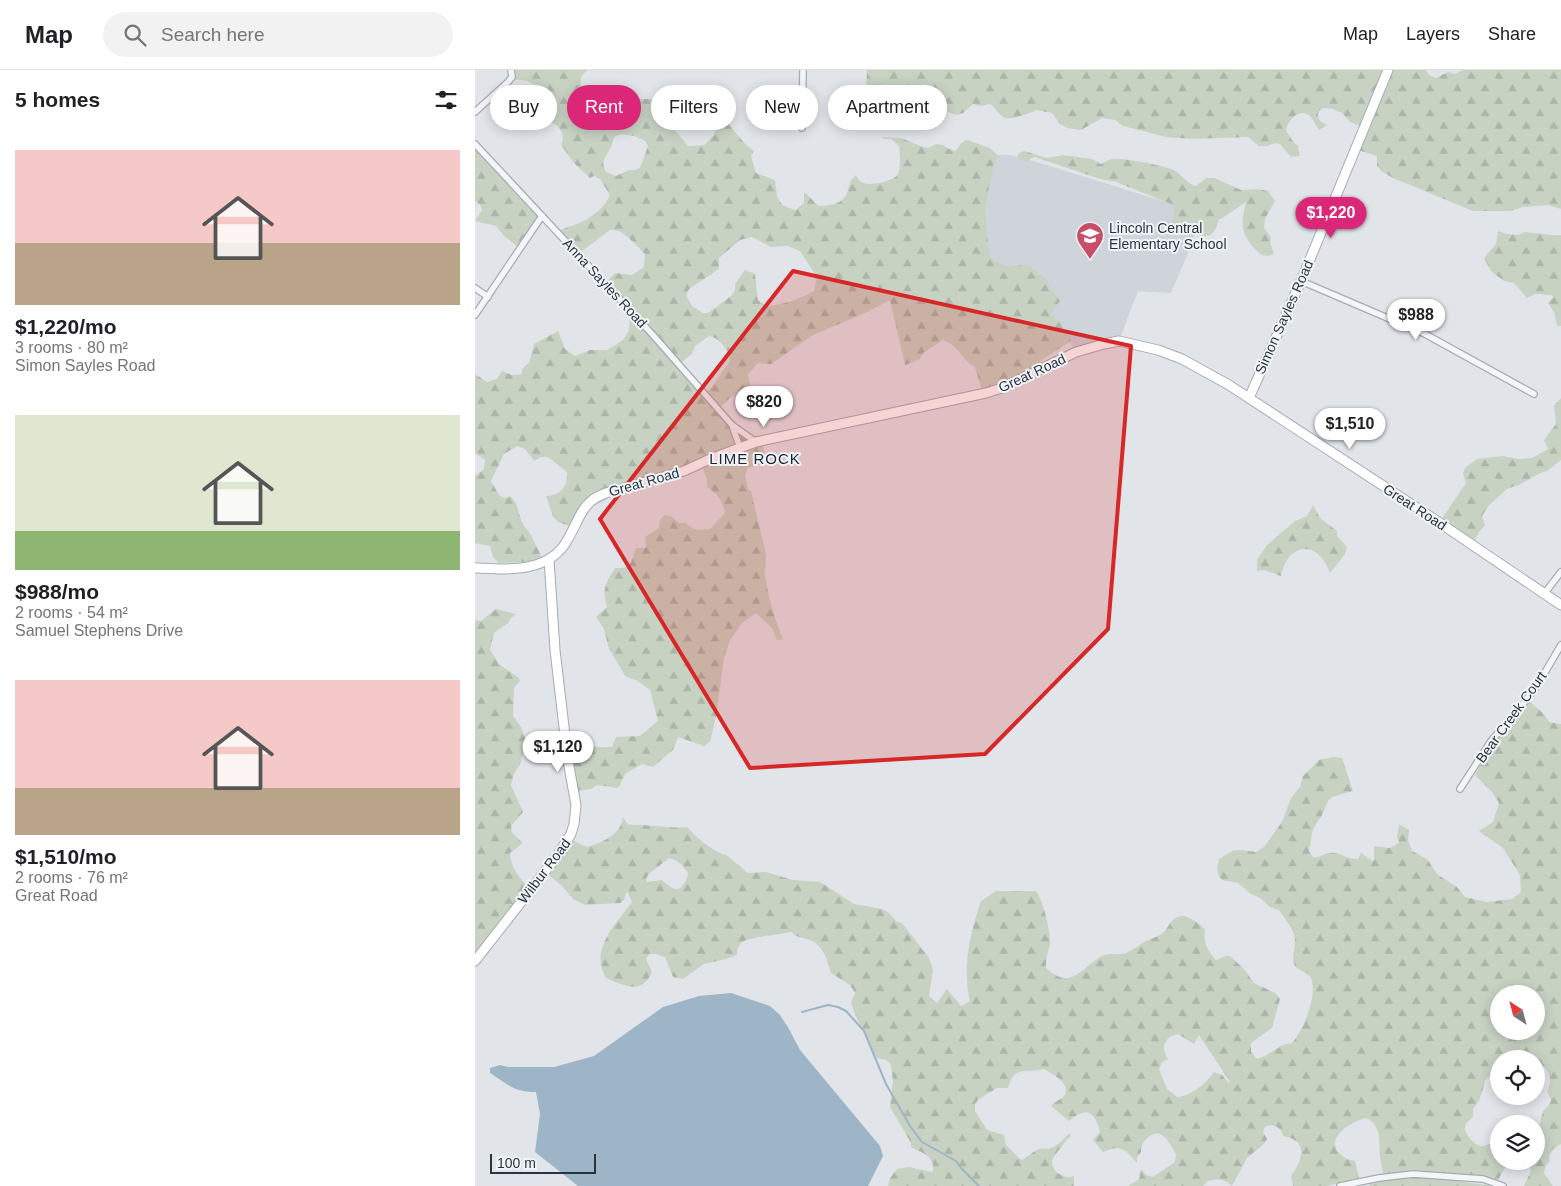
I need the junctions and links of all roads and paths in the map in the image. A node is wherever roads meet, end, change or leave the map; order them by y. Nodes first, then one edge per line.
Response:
1 (511, 70) edge
2 (803, 70) edge
3 (1388, 70) edge
4 (803, 85) edge
5 (475, 112) edge
6 (475, 144) edge
7 (543, 216) junction
8 (1301, 281) junction
9 (475, 288) edge
10 (488, 297) junction
11 (475, 315) edge
12 (1534, 394) dead end
13 (1249, 398) junction
14 (732, 425) junction
15 (757, 442) junction
16 (740, 448) junction
17 (549, 559) junction
18 (475, 568) edge
19 (1561, 572) edge
20 (1544, 594) junction
21 (1561, 605) edge
22 (1561, 645) edge
23 (1460, 789) dead end
24 (475, 961) edge
25 (1340, 1186) edge
26 (1503, 1186) edge

1 - 5 street
2 - 4 street
3 - 8 street, Simon Sayles Road
6 - 7 street, Anna Sayles Road
7 - 10 street
7 - 14 street, Anna Sayles Road
8 - 12 street
8 - 13 street, Simon Sayles Road
9 - 10 street
10 - 11 street
13 - 15 street, Great Road
13 - 20 street, Great Road
14 - 15 street, Anna Sayles Road
14 - 16 street, Anna Sayles Road
15 - 16 street, Great Road
16 - 17 street, Great Road
17 - 18 street, Great Road
17 - 24 street, Wilbur Road
19 - 20 street
20 - 21 street, Great Road
22 - 23 street, Bear Creek Court
25 - 26 street

